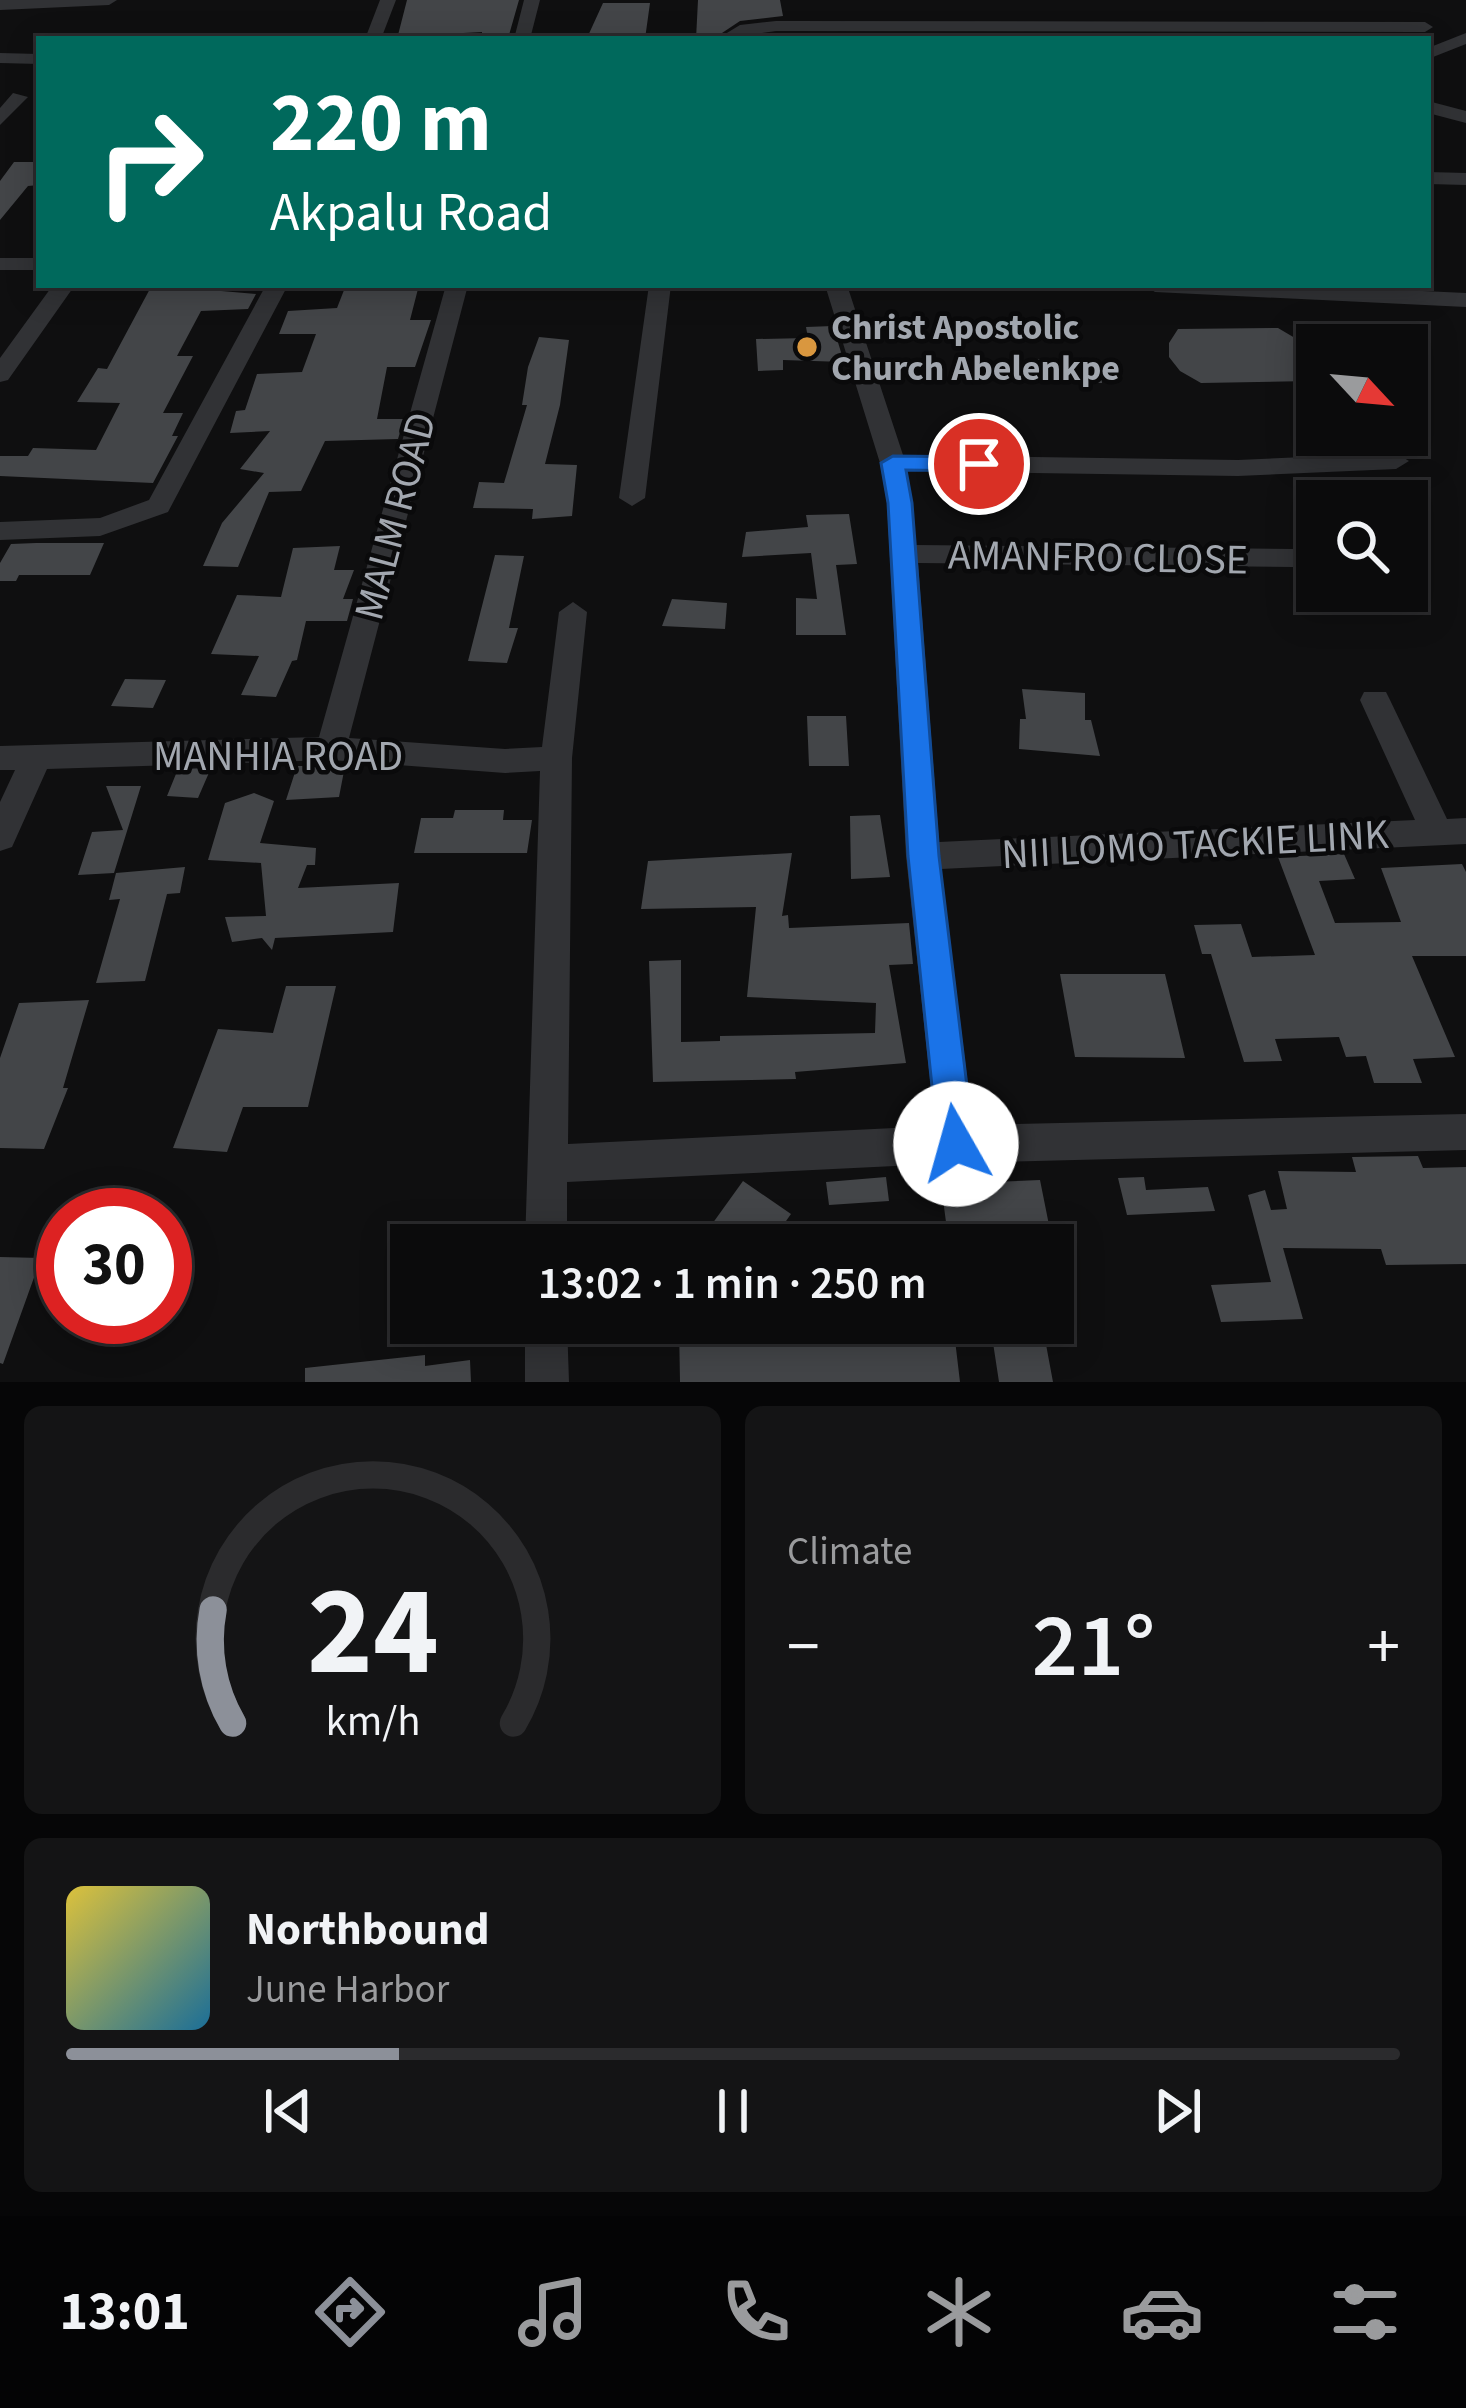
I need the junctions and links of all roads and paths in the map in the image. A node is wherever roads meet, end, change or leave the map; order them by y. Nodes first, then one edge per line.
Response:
1 (109, 0) edge
2 (388, 0) edge
3 (532, 0) edge
4 (847, 0) edge
5 (0, 5) edge
6 (841, 25) junction
7 (1425, 27) dead end
8 (1126, 34) edge
9 (374, 36) edge
10 (523, 36) edge
11 (730, 36) edge
12 (1466, 38) edge
13 (1431, 53) edge
14 (0, 58) edge
15 (36, 58) edge
16 (19, 97) dead end
17 (1431, 108) edge
18 (1466, 117) edge
19 (0, 119) edge
20 (1431, 178) edge
21 (1466, 179) edge
22 (0, 264) edge
23 (36, 264) edge
24 (62, 288) edge
25 (275, 288) edge
26 (457, 288) edge
27 (660, 288) edge
28 (837, 288) edge
29 (1217, 288) edge
30 (1466, 300) edge
31 (0, 375) edge
32 (1396, 461) dead end
33 (893, 463) junction
34 (632, 498) dead end
35 (0, 531) edge
36 (903, 554) junction
37 (1293, 558) dead end
38 (573, 612) dead end
39 (1375, 700) dead end
40 (331, 748) junction
41 (0, 758) edge
42 (36, 758) junction
43 (556, 758) junction
44 (1451, 830) edge
45 (0, 838) edge
46 (923, 856) junction
47 (1466, 1132) edge
48 (956, 1144) junction
49 (545, 1164) junction
50 (546, 1224) edge
51 (546, 1344) edge
52 (547, 1382) edge

1 - 5 street
2 - 9 street
3 - 10 street
4 - 6 street
6 - 8 street
6 - 11 street
7 - 8 street
12 - 13 street
14 - 15 street
16 - 19 street
17 - 18 street
20 - 21 street
22 - 23 street
24 - 31 street
25 - 35 street
26 - 40 street, MALM ROAD
27 - 34 street
28 - 33 street
29 - 30 street
32 - 33 street
33 - 36 street
36 - 37 street, AMANFRO CLOSE
36 - 46 street
38 - 43 street
39 - 44 street
40 - 42 street, MANHIA ROAD
40 - 43 street, MANHIA ROAD
41 - 42 street, MANHIA ROAD
42 - 45 street
43 - 49 street
44 - 46 street, NII LOMO TACKIE LINK
46 - 48 street
47 - 48 street
48 - 49 street
49 - 50 street
51 - 52 street

